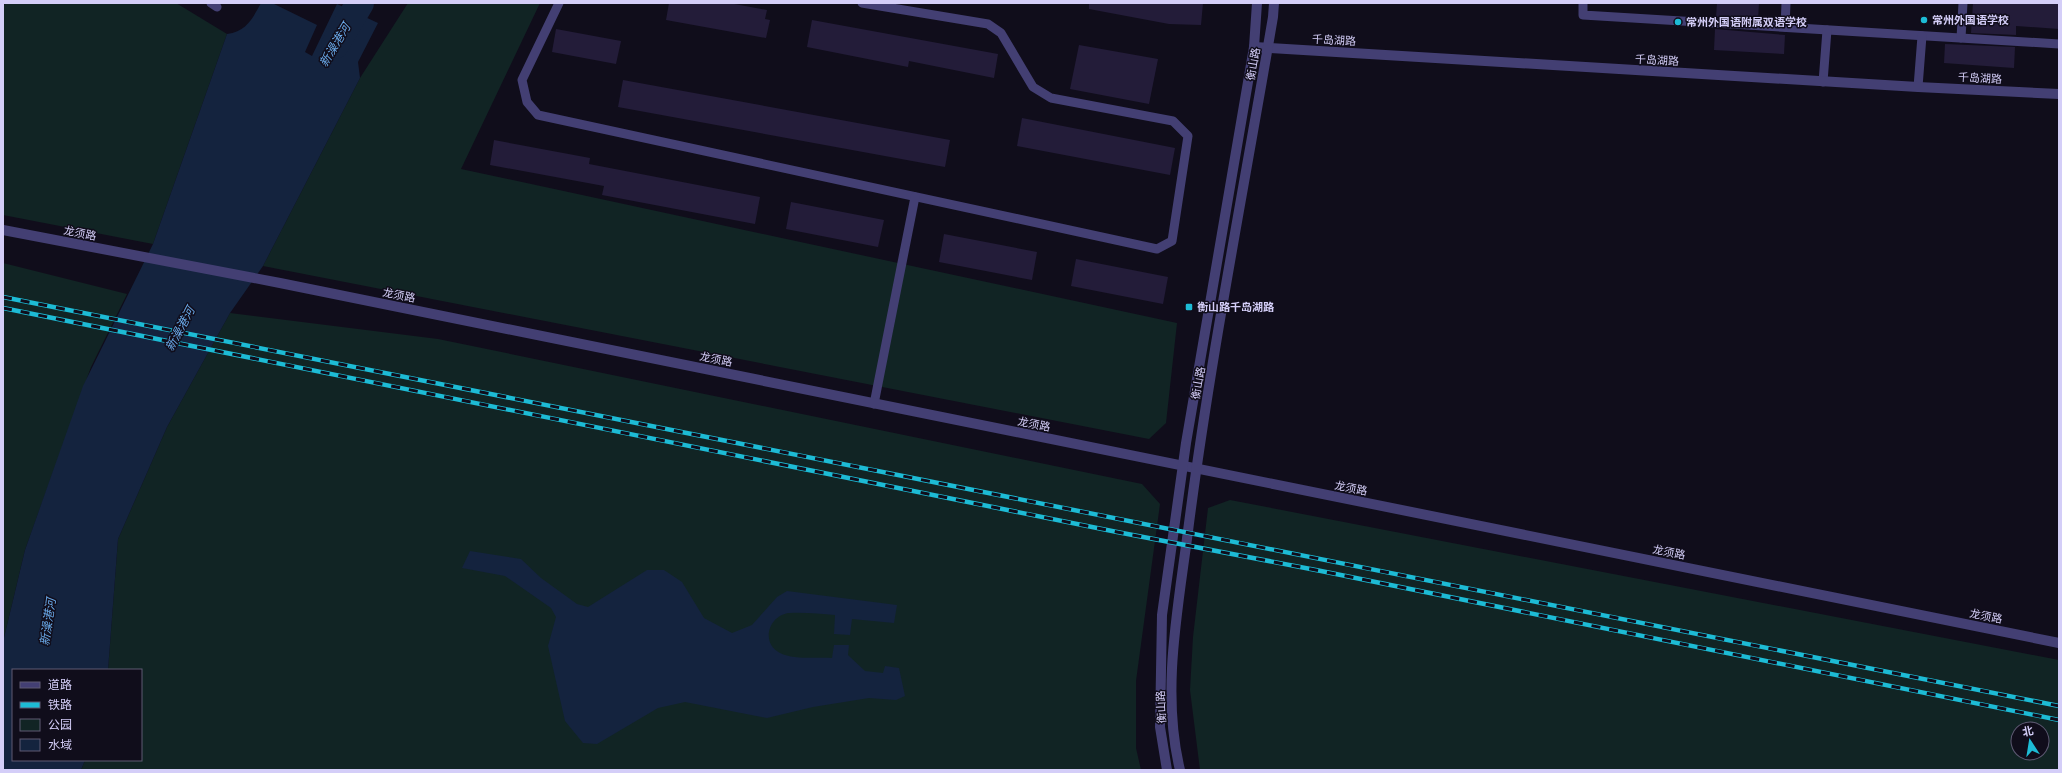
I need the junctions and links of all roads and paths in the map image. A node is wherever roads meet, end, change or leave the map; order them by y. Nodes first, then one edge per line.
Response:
1 (559, 3) edge
2 (862, 3) edge
3 (1257, 3) edge
4 (1274, 3) edge
5 (1583, 3) edge
6 (1786, 3) edge
7 (1963, 3) edge
8 (1785, 27) junction
9 (1827, 30) junction
10 (1922, 36) junction
11 (1961, 38) junction
12 (2059, 44) edge
13 (1254, 47) junction
14 (1268, 48) junction
15 (1823, 82) junction
16 (1918, 87) junction
17 (2059, 94) edge
18 (915, 197) junction
19 (3, 230) edge
20 (874, 404) junction
21 (1182, 466) junction
22 (1196, 469) junction
23 (2059, 643) edge
24 (1167, 770) edge
25 (1180, 770) edge

1 - 18 lane
2 - 18 lane
3 - 13 street, 衡山路
4 - 14 street, 衡山路
5 - 8 lane
6 - 8 lane
7 - 11 lane
8 - 9 lane
9 - 10 lane
9 - 15 lane
10 - 11 lane
10 - 16 lane
11 - 12 lane
13 - 14 street, 千岛湖路
13 - 21 street, 衡山路
14 - 15 street, 千岛湖路
14 - 22 street, 衡山路
15 - 16 street, 千岛湖路
16 - 17 street, 千岛湖路
18 - 20 lane
19 - 20 street, 龙须路
20 - 21 street, 龙须路
21 - 22 street, 龙须路
21 - 24 street, 衡山路
22 - 23 street, 龙须路
22 - 25 street, 衡山路

